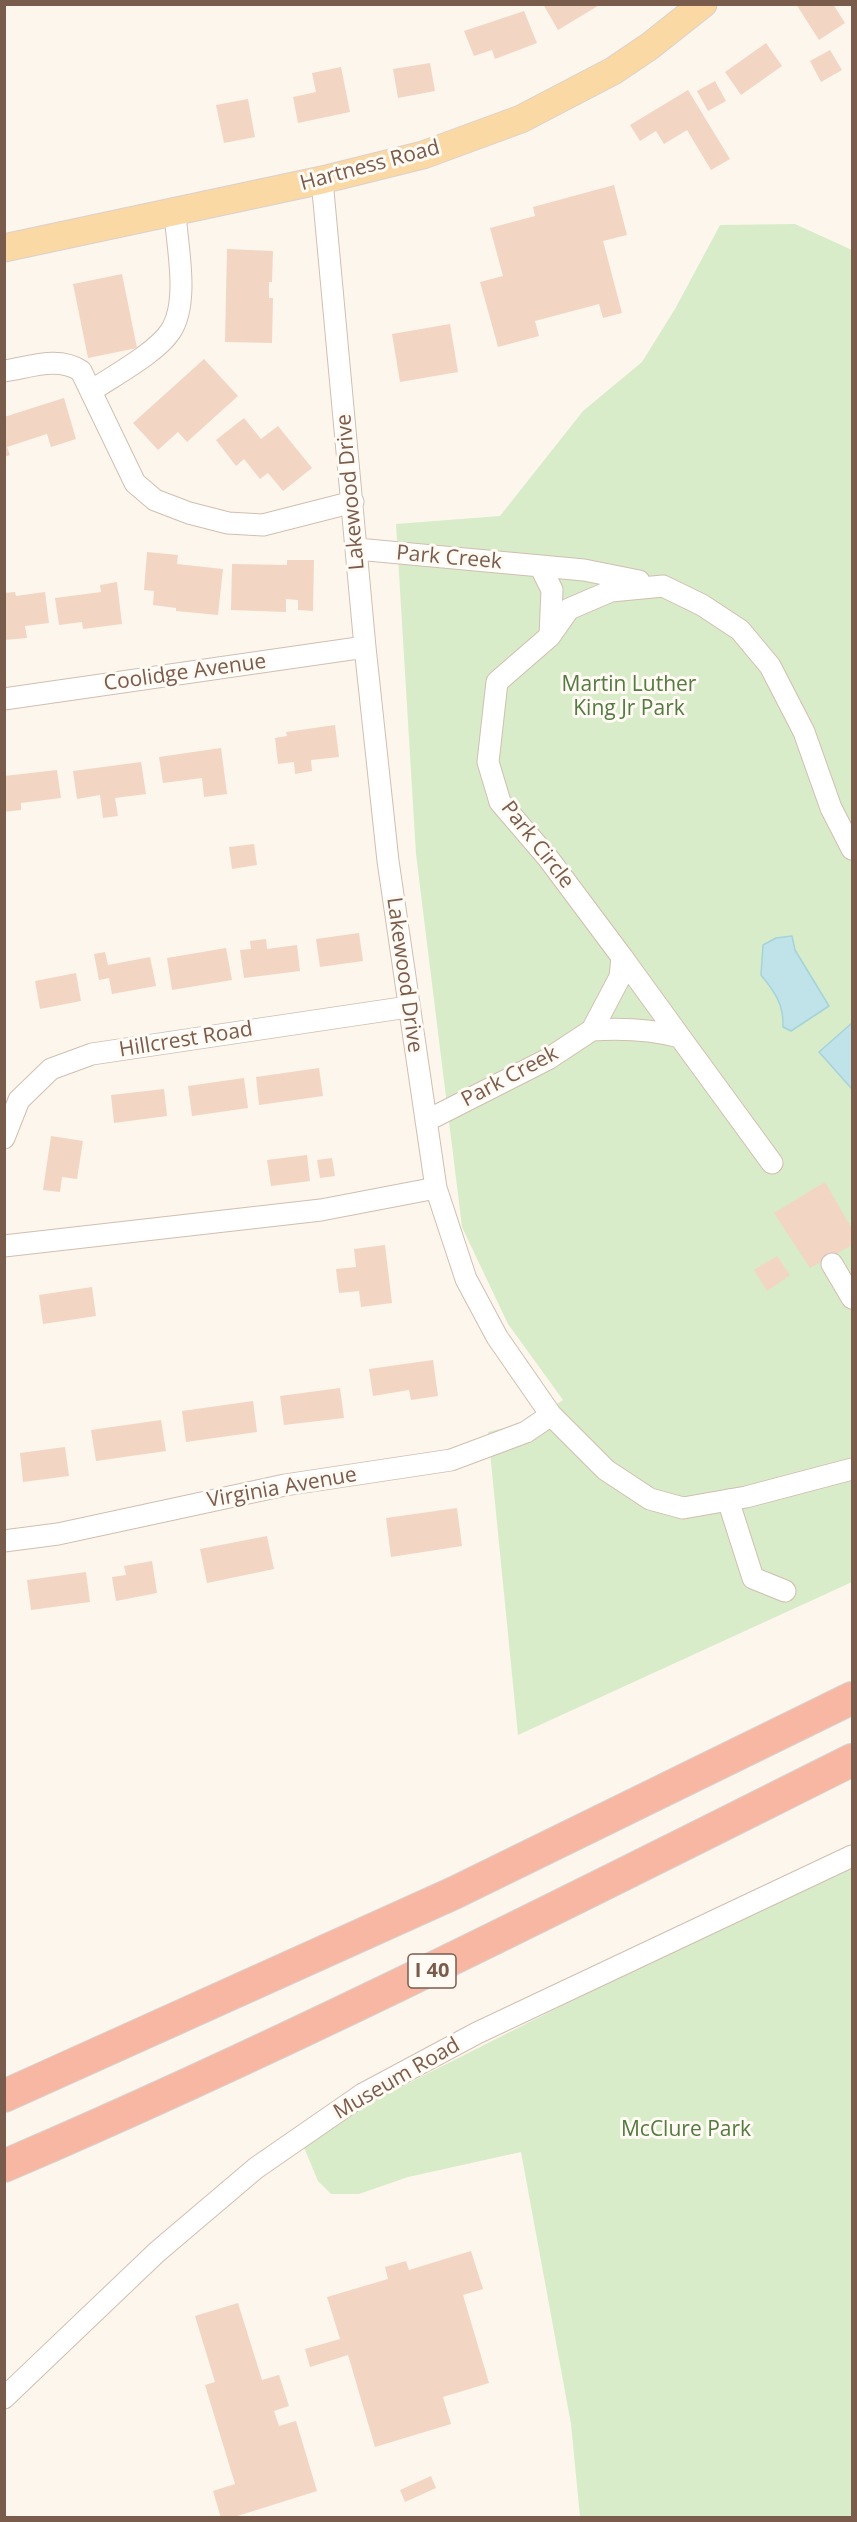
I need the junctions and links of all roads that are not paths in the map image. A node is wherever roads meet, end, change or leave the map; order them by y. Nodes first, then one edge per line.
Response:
1 (696, 6) edge
2 (322, 180) junction
3 (175, 213) junction
4 (4, 248) edge
5 (4, 371) edge
6 (91, 391) junction
7 (353, 502) junction
8 (357, 549) junction
9 (540, 566) junction
10 (663, 586) junction
11 (550, 636) junction
12 (365, 647) junction
13 (4, 699) edge
14 (852, 849) edge
15 (622, 957) junction
16 (408, 1006) junction
17 (592, 1030) junction
18 (680, 1037) junction
19 (426, 1121) junction
20 (4, 1138) edge
21 (772, 1162) dead end
22 (436, 1188) junction
23 (4, 1246) edge
24 (832, 1264) dead end
25 (852, 1298) edge
26 (551, 1415) junction
27 (852, 1469) edge
28 (728, 1500) junction
29 (4, 1541) edge
30 (784, 1591) dead end
31 (852, 1698) edge
32 (852, 1760) edge
33 (852, 1856) edge
34 (4, 2096) edge
35 (4, 2166) edge
36 (4, 2398) edge

1 - 2 main road, Hartness Road
2 - 3 main road, Hartness Road
2 - 7 street, Lakewood Drive
3 - 4 main road, Hartness Road
3 - 6 street
5 - 6 street
6 - 7 street
7 - 8 street, Lakewood Drive
8 - 9 street, Park Creek
8 - 12 street, Lakewood Drive
9 - 10 street, Park Creek
9 - 11 street
10 - 11 street, Park Circle
10 - 14 street
11 - 15 street, Park Circle
12 - 13 street, Coolidge Avenue
12 - 16 street, Lakewood Drive
15 - 17 street
15 - 18 street
16 - 19 street, Lakewood Drive
16 - 20 street, Hillcrest Road
17 - 18 street
17 - 19 street, Park Creek
18 - 21 street
19 - 22 street, Lakewood Drive
22 - 23 street
22 - 26 street, Lakewood Drive
24 - 25 street
26 - 28 street, Lakewood Drive
26 - 29 street, Virginia Avenue
27 - 28 street
28 - 30 street
31 - 34 highway
32 - 35 highway, I 40
33 - 36 street, Museum Road

